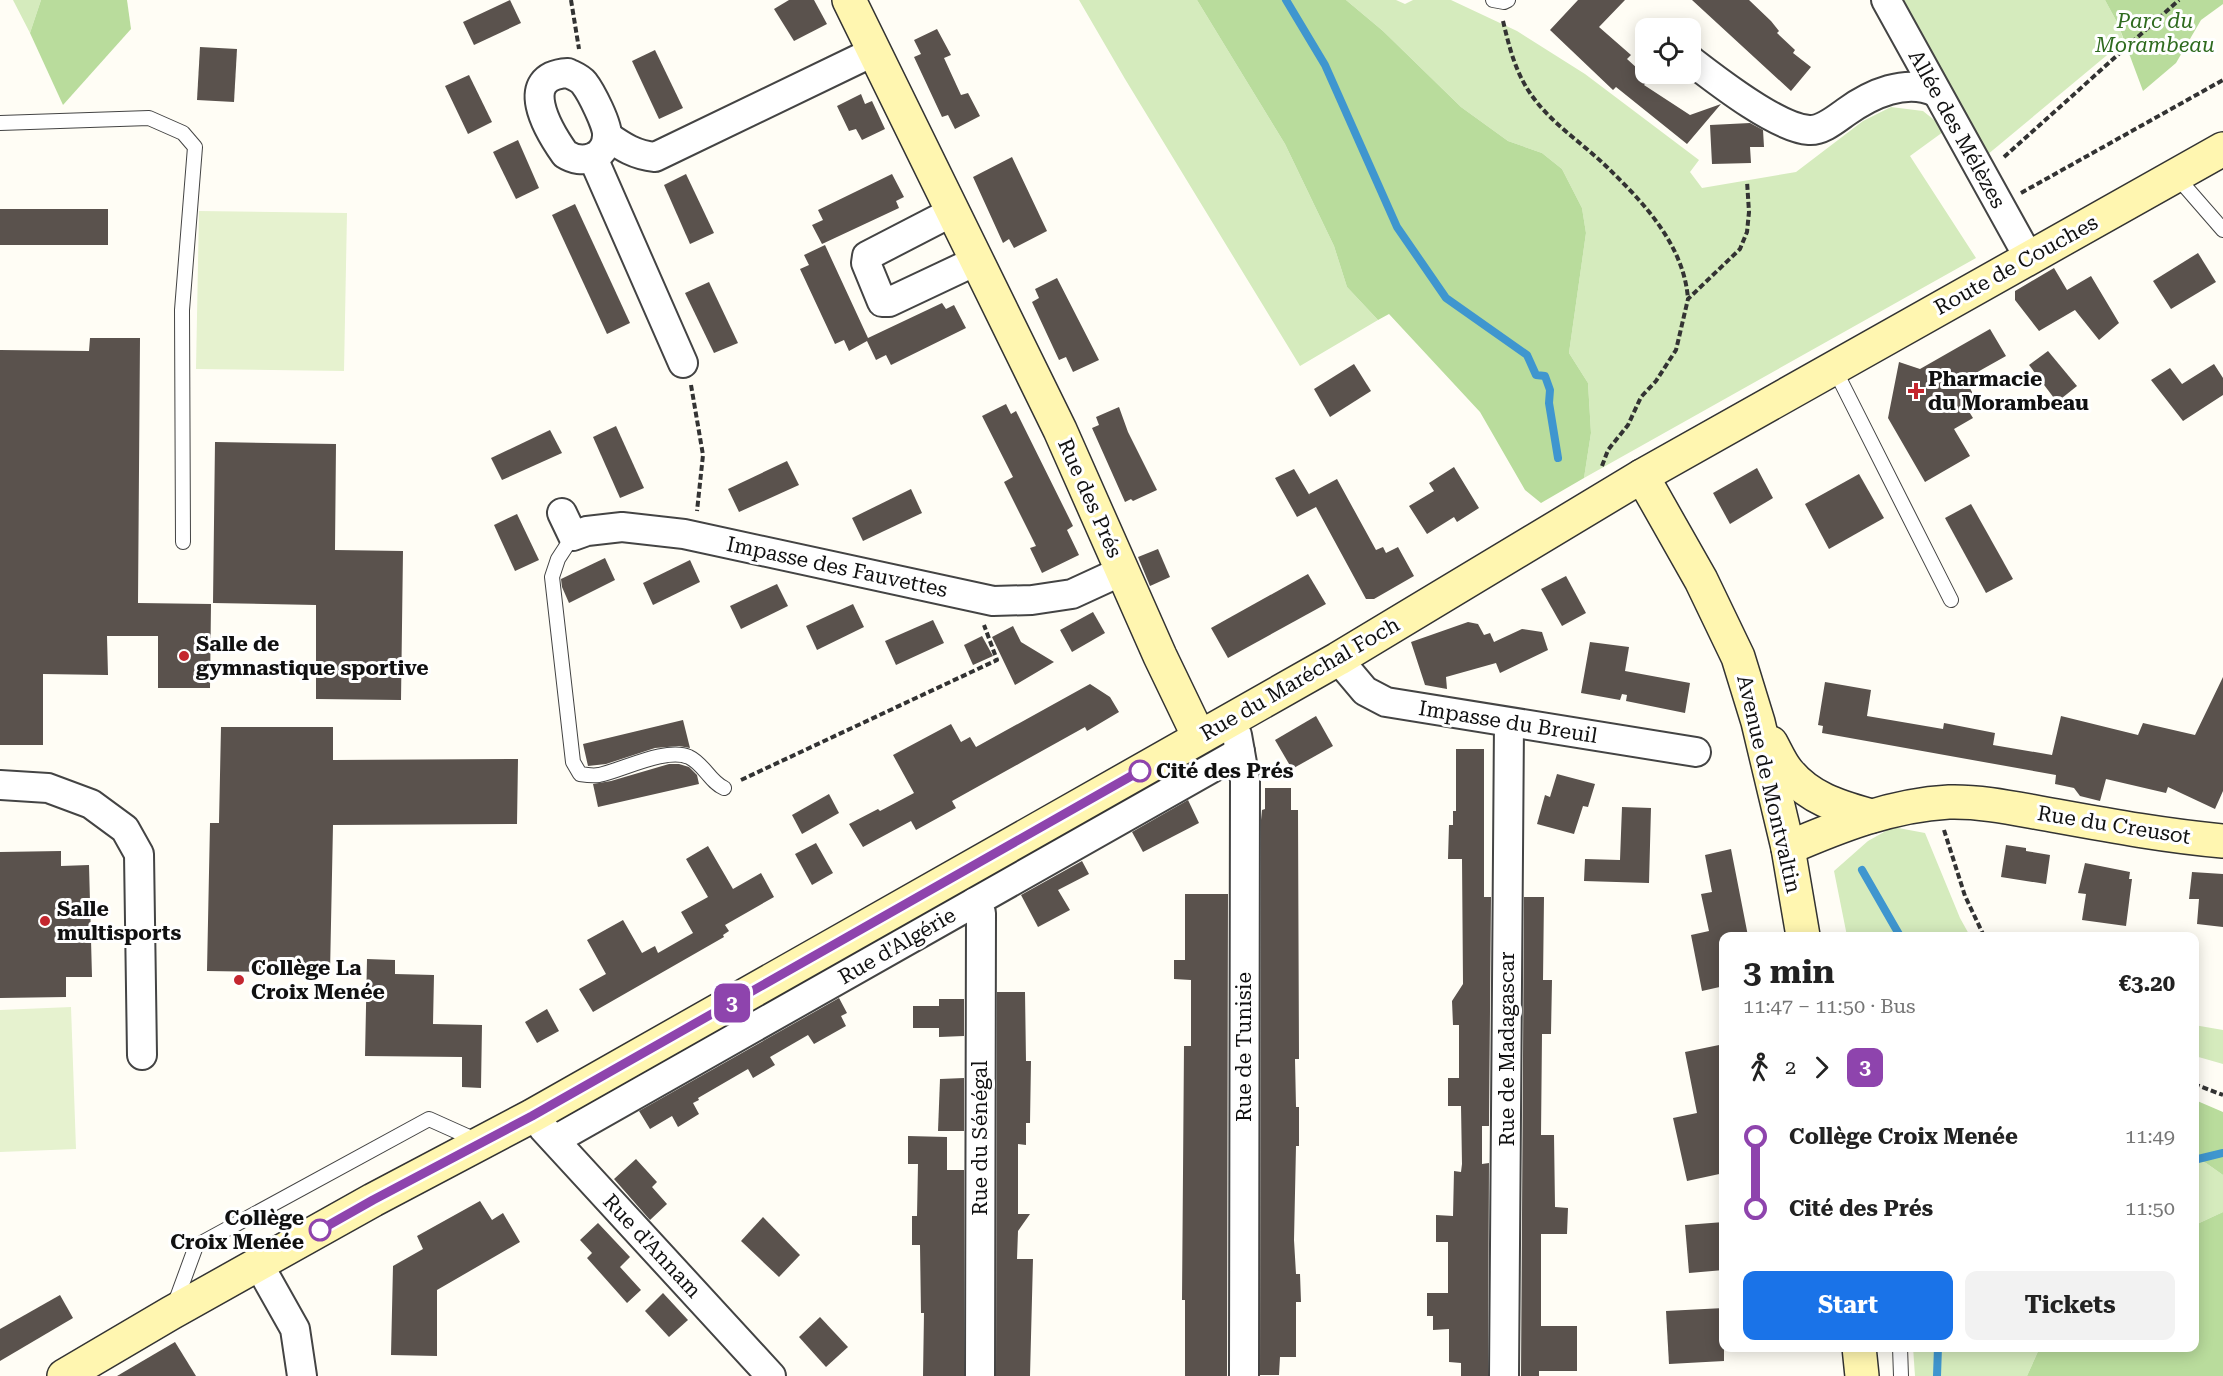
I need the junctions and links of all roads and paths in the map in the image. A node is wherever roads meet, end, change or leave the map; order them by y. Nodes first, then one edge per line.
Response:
1 (571, 0) edge
2 (849, 0) edge
3 (1886, 0) edge
4 (2179, 0) edge
5 (1502, 1) edge
6 (875, 51) junction
7 (1701, 68) edge
8 (577, 77) junction
9 (2223, 80) edge
10 (1936, 92) junction
11 (0, 123) edge
12 (600, 147) junction
13 (2223, 149) edge
14 (1983, 176) junction
15 (2176, 176) junction
16 (1747, 181) dead end
17 (2000, 205) junction
18 (954, 211) junction
19 (2223, 230) edge
20 (2029, 258) junction
21 (978, 261) junction
22 (1688, 299) junction
23 (683, 363) joint
24 (1822, 375) junction
25 (1628, 484) junction
26 (568, 524) joint
27 (695, 536) junction
28 (183, 542) dead end
29 (1122, 571) junction
30 (985, 599) junction
31 (1951, 600) dead end
32 (1338, 659) junction
33 (1230, 720) junction
34 (1758, 722) junction
35 (1509, 723) junction
36 (1199, 737) junction
37 (1240, 752) junction
38 (1696, 752) dead end
39 (0, 785) edge
40 (724, 788) joint
41 (1936, 803) junction
42 (1871, 816) junction
43 (2223, 841) edge
44 (1788, 848) junction
45 (975, 902) junction
46 (1802, 932) edge
47 (1982, 932) edge
48 (142, 1055) dead end
49 (2199, 1086) edge
50 (2223, 1095) edge
51 (532, 1116) junction
52 (555, 1140) junction
53 (482, 1143) junction
54 (259, 1265) junction
55 (171, 1313) junction
56 (1860, 1352) edge
57 (1900, 1352) edge
58 (748, 1364) edge
59 (64, 1376) edge
60 (302, 1376) edge
61 (771, 1376) edge
62 (980, 1376) edge
63 (1244, 1376) edge
64 (1504, 1376) edge
65 (1862, 1376) edge
66 (1901, 1376) edge

1 - 8 path
2 - 6 main road, Rue des Prés
3 - 10 street, Allée des Mélèzes
4 - 14 path
5 - 22 path
6 - 12 street
6 - 18 main road, Rue des Prés
7 - 10 street
8 - 12 street
8 - 12 street
9 - 17 path
10 - 14 street, Allée des Mélèzes
11 - 28 lane
12 - 23 street
13 - 15 main road, Route de Couches
14 - 17 street, Allée des Mélèzes
15 - 19 lane
15 - 20 main road, Route de Couches
16 - 22 path
17 - 20 street, Allée des Mélèzes
18 - 21 main road, Rue des Prés
18 - 21 street
20 - 24 main road, Route de Couches
21 - 29 main road, Rue des Prés
22 - 25 path
23 - 27 path
24 - 25 main road, Rue du Maréchal Foch
24 - 31 lane
25 - 32 main road, Rue du Maréchal Foch
25 - 34 main road, Avenue de Montvaltin
26 - 27 street, Impasse des Fauvettes
26 - 40 lane
27 - 30 street, Impasse des Fauvettes
29 - 30 street, Impasse des Fauvettes
29 - 36 main road, Rue des Prés
30 - 40 path
32 - 33 main road, Rue du Maréchal Foch
32 - 35 street, Impasse du Breuil
33 - 36 main road, Rue du Maréchal Foch
33 - 37 street, Rue de Tunisie
34 - 42 main road
34 - 44 main road, Avenue de Montvaltin
35 - 38 street, Impasse du Breuil
35 - 64 street, Rue de Madagascar
36 - 51 main road, Rue du Maréchal Foch
37 - 45 street, Rue d'Algérie
37 - 63 street, Rue de Tunisie
39 - 48 street
41 - 42 main road, Rue du Creusot
41 - 43 main road, Rue du Creusot
41 - 47 path
42 - 44 main road, Rue du Creusot
44 - 46 main road, Avenue de Montvaltin
45 - 52 street, Rue d'Algérie
45 - 62 street, Rue du Sénégal
49 - 50 path
51 - 52 street, Rue d'Annam
51 - 53 main road, Rue du Maréchal Foch
52 - 58 street, Rue d'Annam
53 - 54 main road, Rue du Maréchal Foch
53 - 55 lane
54 - 55 main road, Rue du Maréchal Foch
54 - 60 street
55 - 59 main road, Rue du Maréchal Foch
56 - 65 main road
57 - 66 lane
58 - 61 street, Rue d'Annam

